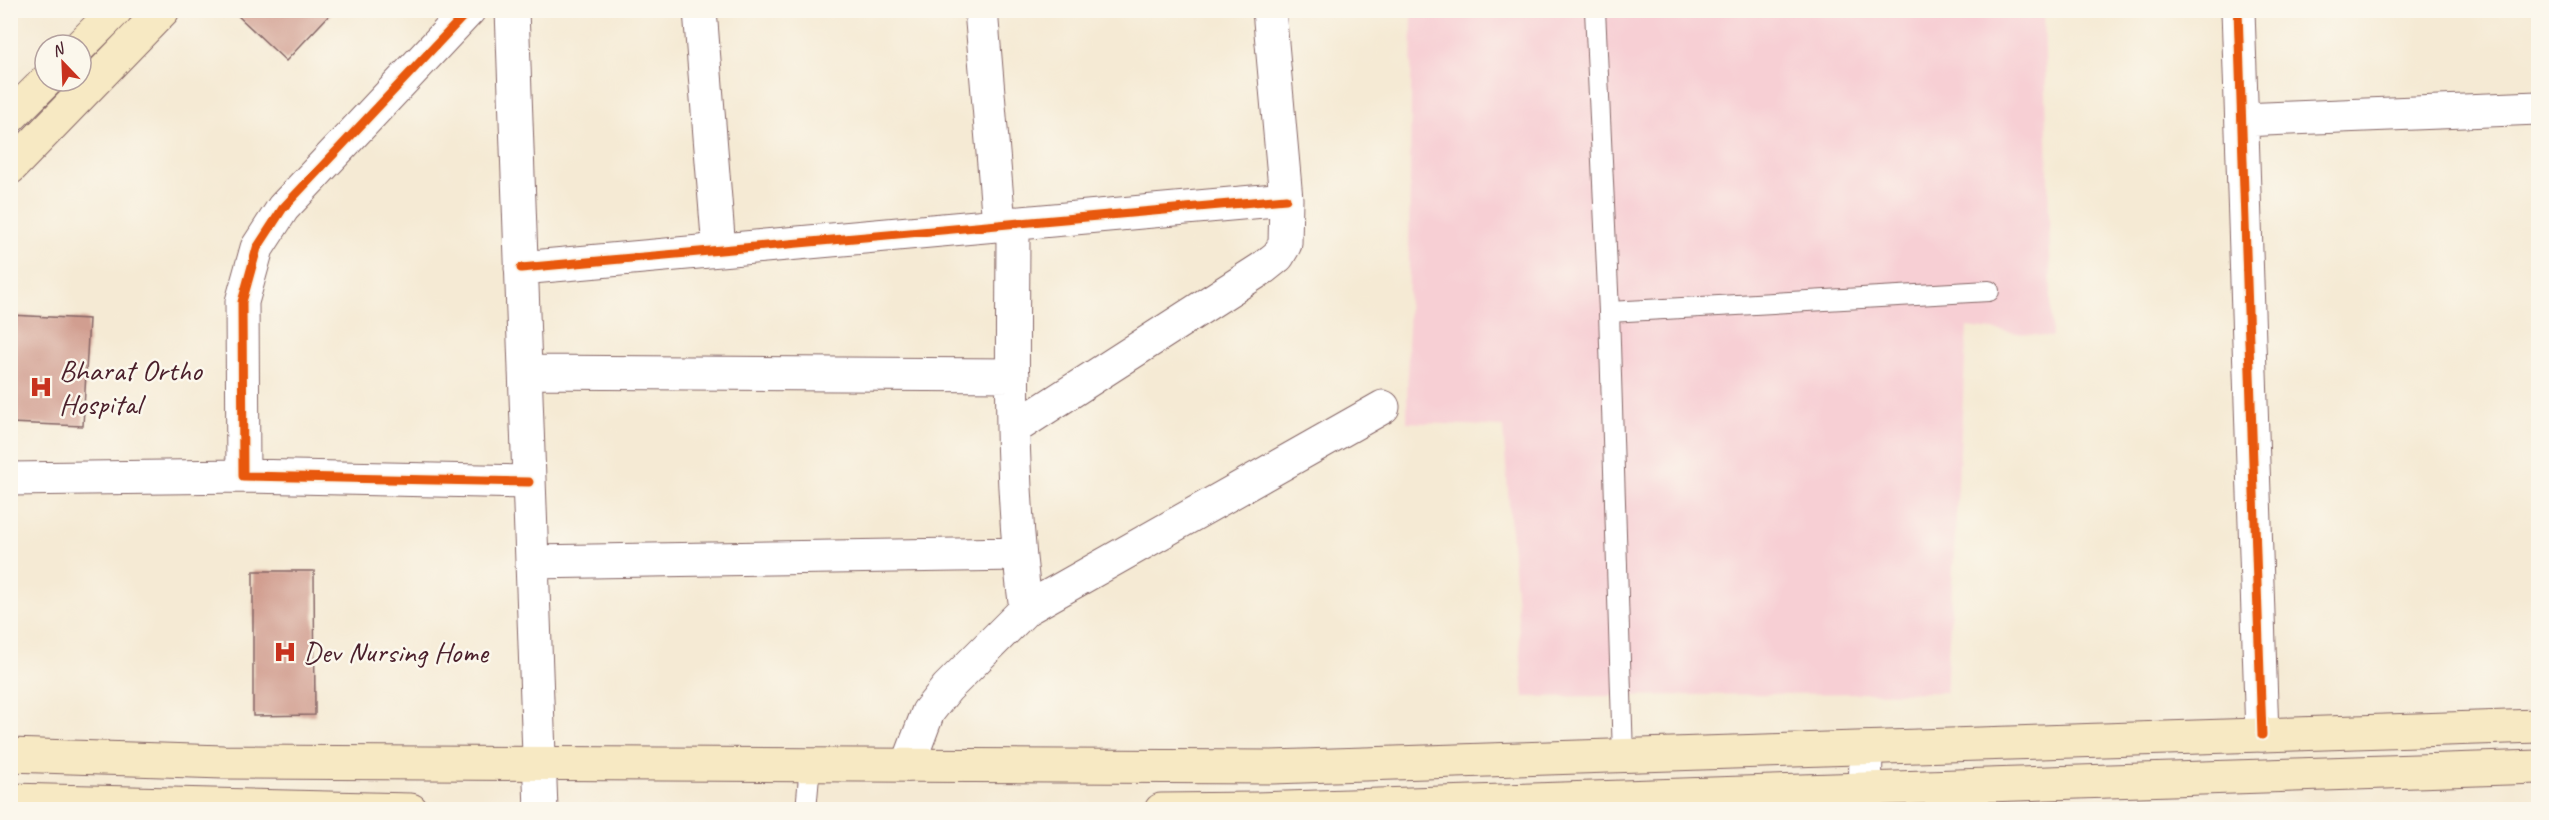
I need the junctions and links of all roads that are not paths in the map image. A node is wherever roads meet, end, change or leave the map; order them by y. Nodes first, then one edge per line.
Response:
1 (116, 10) edge
2 (163, 10) edge
3 (469, 10) edge
4 (512, 10) edge
5 (700, 10) edge
6 (981, 10) edge
7 (1269, 10) edge
8 (1595, 10) edge
9 (2238, 10) edge
10 (93, 33) edge
11 (34, 93) edge
12 (2538, 108) edge
13 (10, 117) edge
14 (2242, 120) junction
15 (10, 168) edge
16 (1286, 199) junction
17 (1006, 223) junction
18 (719, 250) junction
19 (521, 268) junction
20 (1989, 291) dead end
21 (1609, 312) junction
22 (525, 372) junction
23 (1013, 375) junction
24 (1383, 407) dead end
25 (1013, 429) junction
26 (243, 476) junction
27 (10, 479) edge
28 (529, 482) junction
29 (1018, 554) junction
30 (532, 562) junction
31 (1026, 609) junction
32 (2538, 726) edge
33 (2262, 735) junction
34 (1866, 748) junction
35 (10, 755) edge
36 (1623, 756) junction
37 (540, 764) junction
38 (810, 765) junction
39 (908, 765) junction
40 (2538, 767) edge
41 (10, 800) edge
42 (1865, 800) edge
43 (1541, 805) edge
44 (398, 809) edge
45 (411, 810) edge
46 (541, 810) edge
47 (806, 810) edge
48 (1161, 810) edge

1 - 10 main road
2 - 15 main road
3 - 26 street
4 - 19 street
5 - 18 street
6 - 17 street
7 - 16 street
8 - 21 lane
9 - 14 street
11 - 13 main road
12 - 14 street
14 - 33 street
16 - 17 street
16 - 25 street
17 - 18 street
17 - 23 street
18 - 19 street
19 - 22 street
20 - 21 lane
21 - 36 lane
22 - 23 street
22 - 28 street
23 - 25 street
24 - 31 street
25 - 29 street
26 - 27 street
26 - 28 street
28 - 30 street
29 - 30 street
29 - 31 street
30 - 37 street
31 - 39 street
32 - 33 main road
33 - 34 main road
34 - 36 main road
34 - 42 street
35 - 37 main road
36 - 39 main road
37 - 38 main road
37 - 46 street
38 - 39 main road
38 - 47 lane
40 - 42 main road
41 - 44 main road
42 - 43 main road
43 - 48 main road
44 - 45 main road

